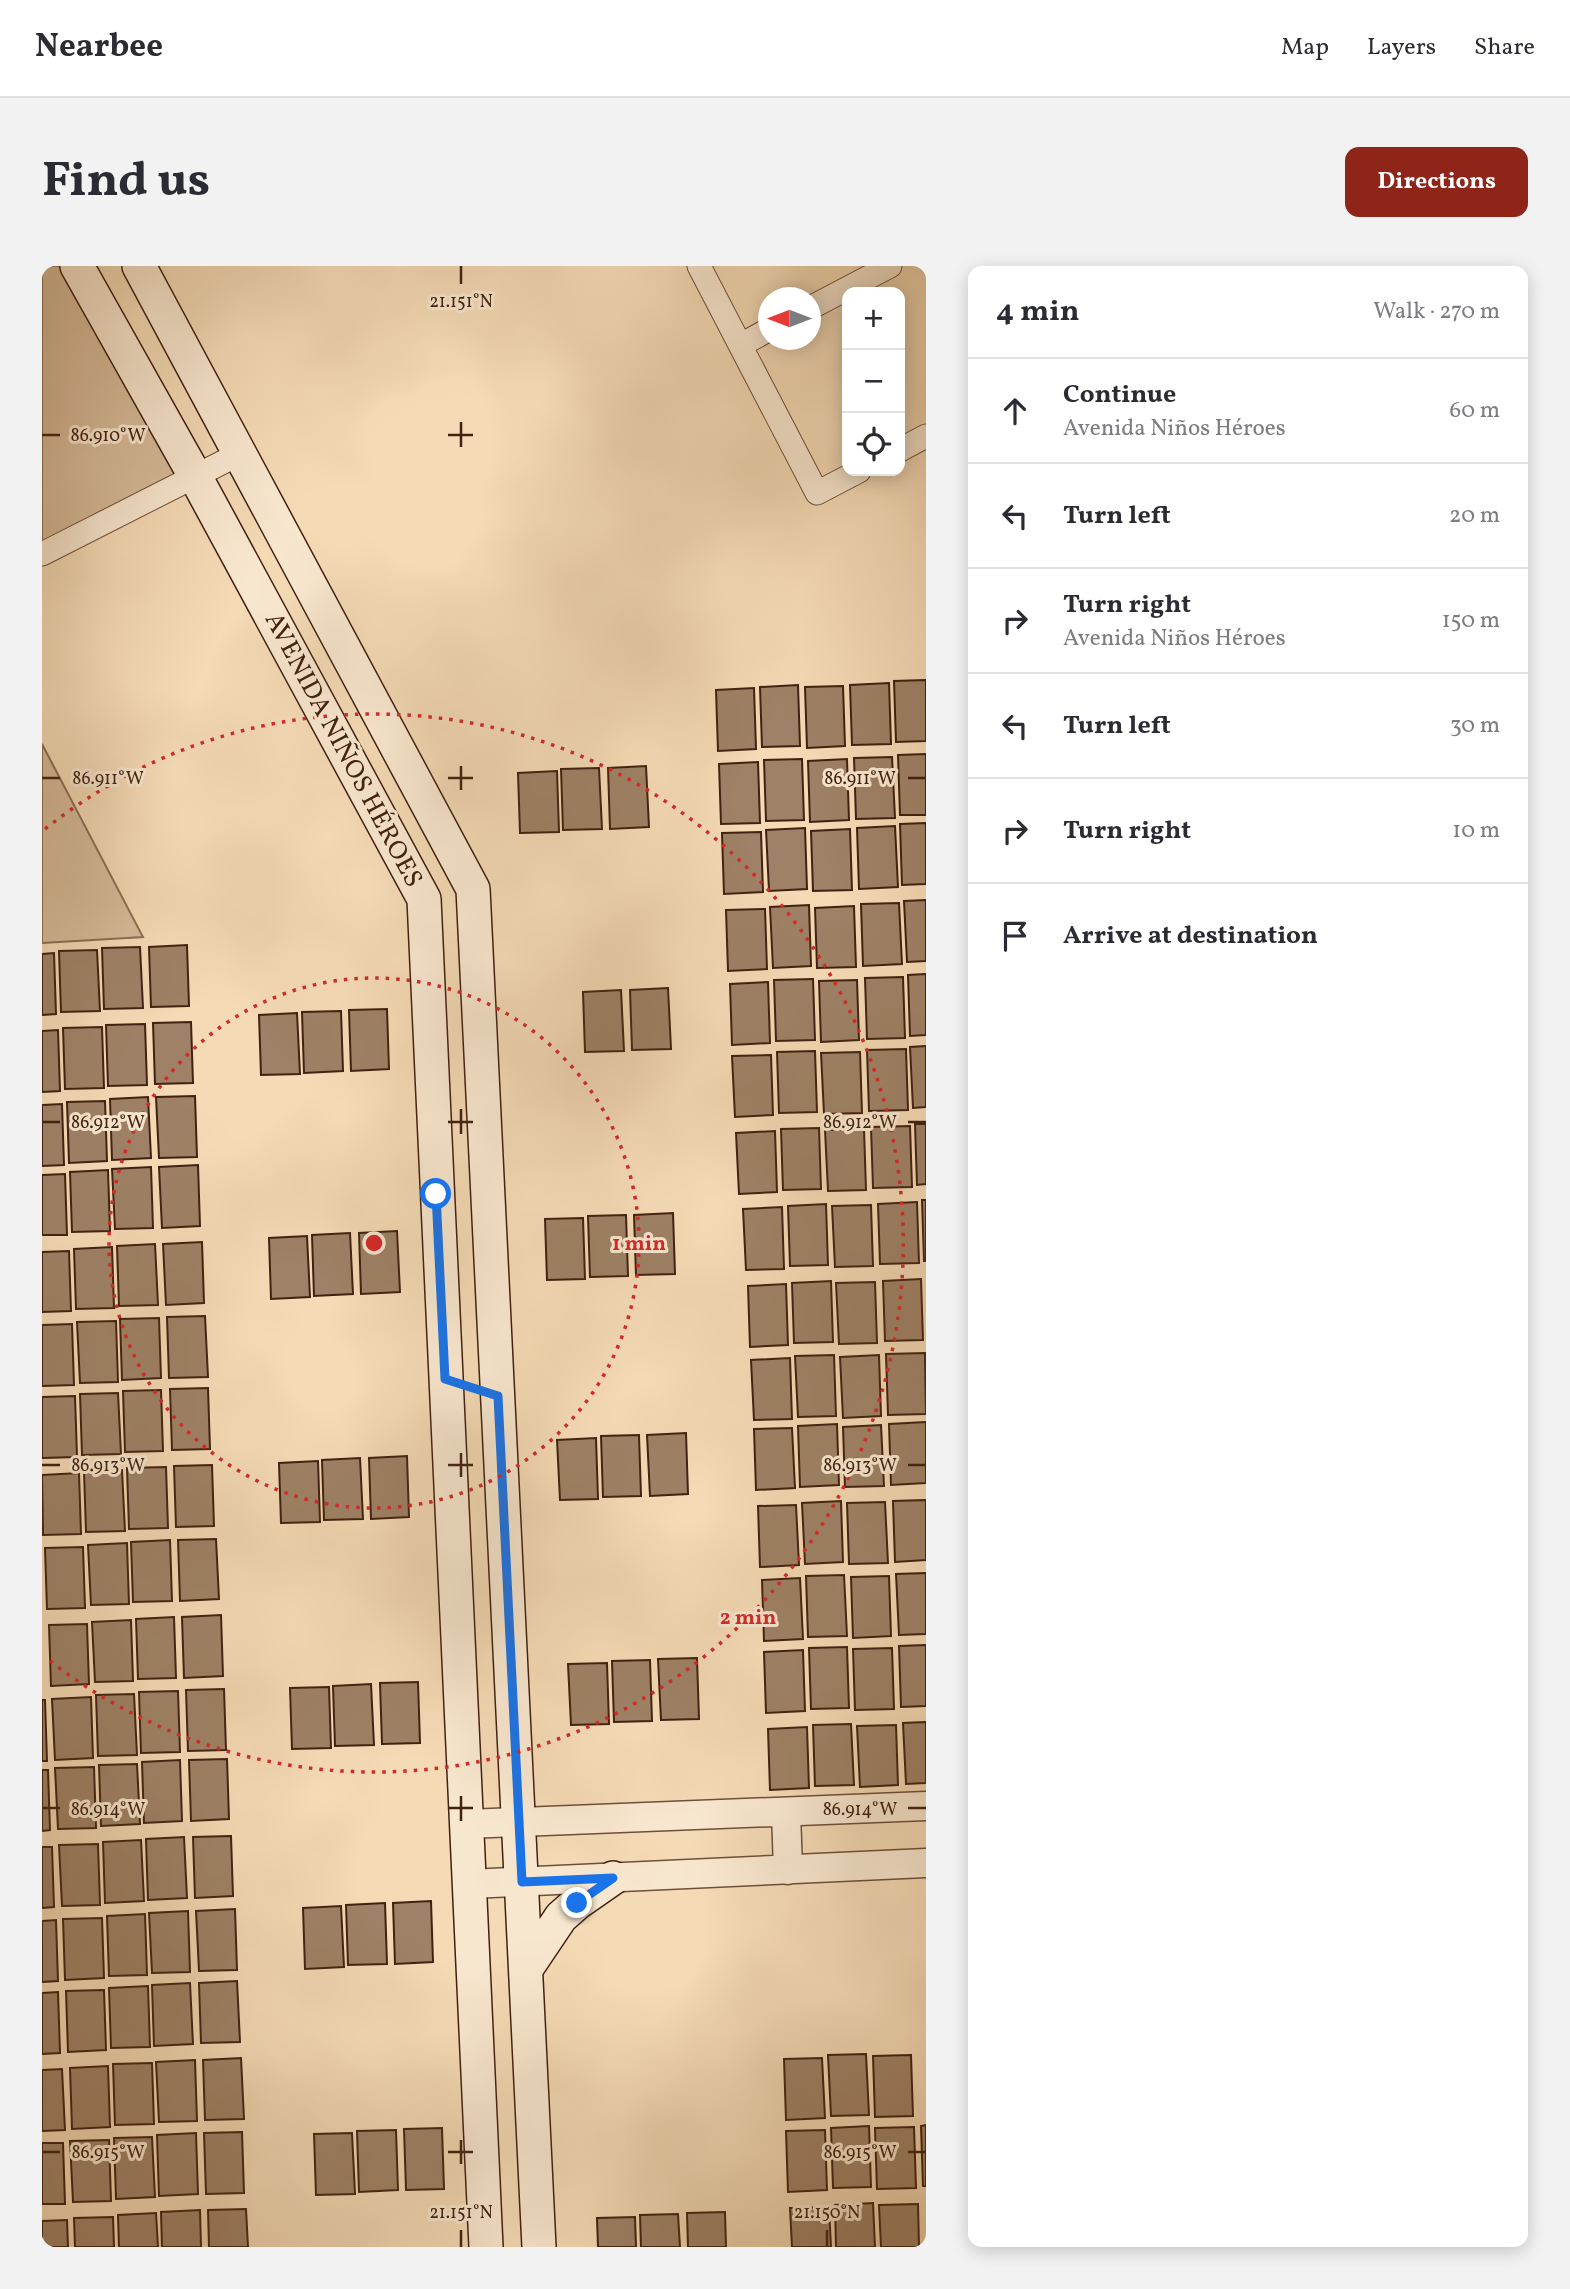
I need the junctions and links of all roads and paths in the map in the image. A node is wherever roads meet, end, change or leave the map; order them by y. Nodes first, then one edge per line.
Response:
1 (77, 266) edge
2 (139, 266) edge
3 (699, 266) edge
4 (890, 266) edge
5 (821, 302) edge
6 (758, 336) edge
7 (741, 345) junction
8 (926, 436) edge
9 (905, 447) edge
10 (241, 453) junction
11 (195, 476) junction
12 (849, 476) edge
13 (42, 554) edge
14 (473, 889) junction
15 (424, 899) junction
16 (445, 1379) junction
17 (498, 1396) junction
18 (926, 1806) edge
19 (786, 1812) junction
20 (519, 1822) junction
21 (467, 1824) junction
22 (926, 1863) edge
23 (788, 1870) junction
24 (613, 1878) junction
25 (522, 1882) junction
26 (469, 1884) junction
27 (526, 1969) junction
28 (486, 2247) edge
29 (539, 2247) edge

1 - 11 main road, AVENIDA NIÑOS HÉROES
2 - 10 main road, AVENIDA NIÑOS HÉROES
3 - 7 street
4 - 5 street
6 - 7 street
7 - 12 street
8 - 9 street
10 - 11 street
10 - 14 main road, AVENIDA NIÑOS HÉROES
11 - 13 street
11 - 15 main road, AVENIDA NIÑOS HÉROES
14 - 15 main road
14 - 17 main road, AVENIDA NIÑOS HÉROES
15 - 16 main road, AVENIDA NIÑOS HÉROES
16 - 17 main road
16 - 21 main road, AVENIDA NIÑOS HÉROES
17 - 20 main road, AVENIDA NIÑOS HÉROES
18 - 19 street
19 - 20 street
19 - 23 street
20 - 21 street
20 - 25 main road, AVENIDA NIÑOS HÉROES
21 - 26 main road, AVENIDA NIÑOS HÉROES
22 - 23 street
23 - 24 street
24 - 25 street
24 - 27 main road
25 - 26 street
25 - 27 main road, AVENIDA NIÑOS HÉROES
26 - 28 main road, AVENIDA NIÑOS HÉROES
27 - 29 main road, AVENIDA NIÑOS HÉROES

